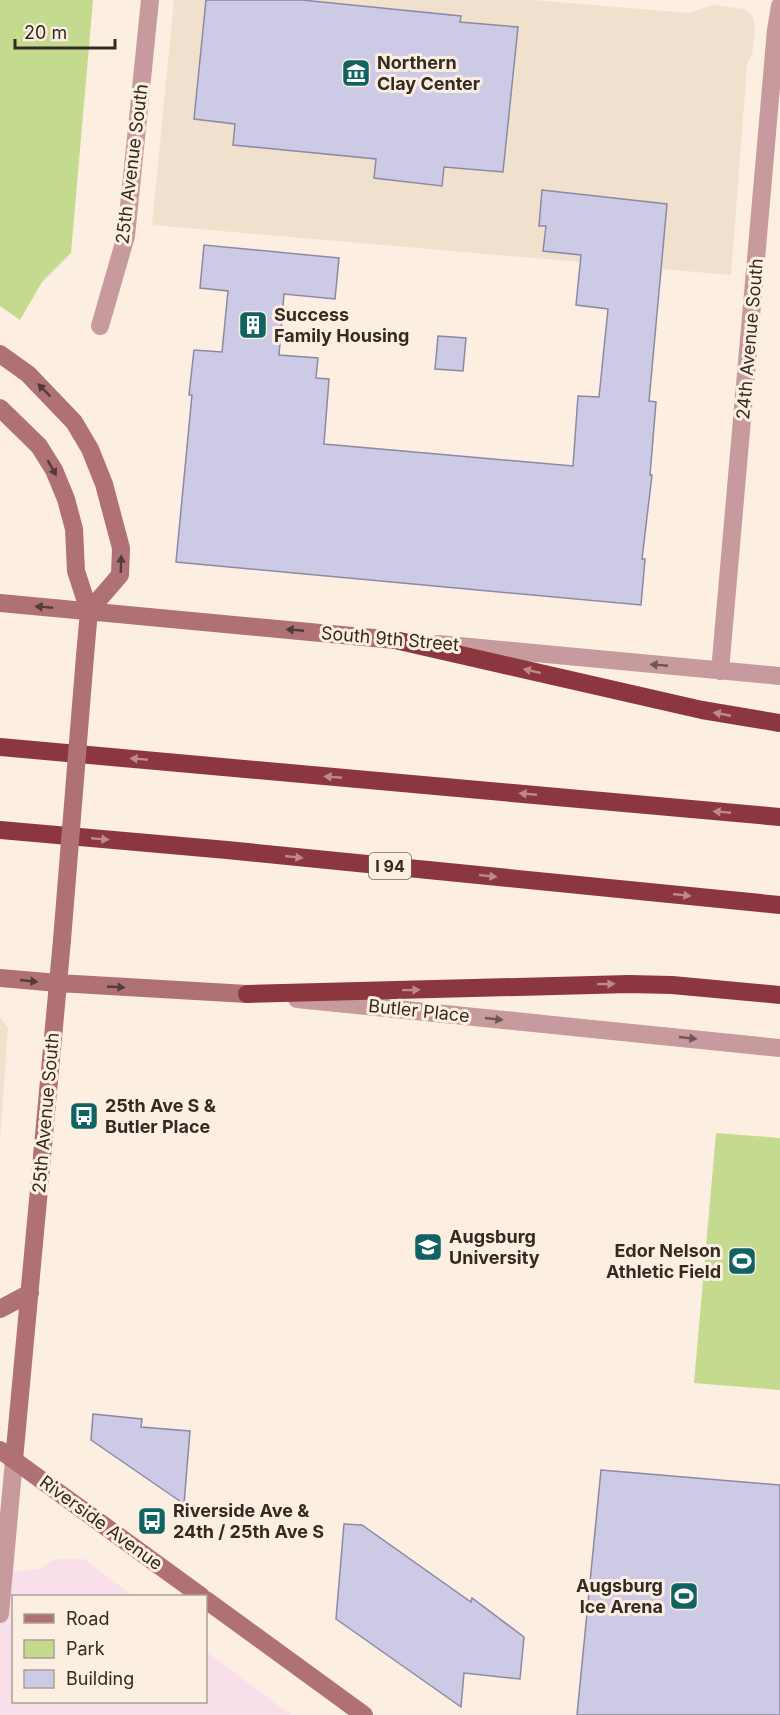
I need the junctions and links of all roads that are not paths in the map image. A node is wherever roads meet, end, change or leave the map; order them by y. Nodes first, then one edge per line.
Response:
1 (150, 0) edge
2 (780, 6) edge
3 (100, 326) dead end
4 (0, 354) edge
5 (0, 408) edge
6 (0, 603) edge
7 (89, 611) junction
8 (395, 640) junction
9 (720, 671) junction
10 (780, 676) edge
11 (780, 723) edge
12 (0, 747) edge
13 (780, 817) edge
14 (0, 830) edge
15 (780, 905) edge
16 (0, 978) edge
17 (58, 983) junction
18 (247, 994) junction
19 (780, 995) edge
20 (780, 1048) edge
21 (30, 1293) junction
22 (0, 1309) edge
23 (7, 1455) edge
24 (200, 1595) edge
25 (207, 1601) edge
26 (0, 1614) edge
27 (364, 1715) edge

1 - 3 street, 25th Avenue South
2 - 9 street, 24th Avenue South
7 -> 4 street
5 -> 7 street
7 -> 6 street, South 9th Street
8 -> 7 street, South 9th Street
7 - 17 street, 25th Avenue South, bridge
9 -> 8 street, South 9th Street
11 -> 8 highway
9 - 10 street, South 9th Street
13 -> 12 highway
14 -> 15 highway, I 94
16 -> 17 street, Butler Place
17 -> 18 street, Butler Place
17 - 21 street, 25th Avenue South
18 -> 19 highway
18 -> 20 street, Butler Place
21 - 22 street
21 - 23 street, 25th Avenue South
23 - 24 street, Riverside Avenue
23 - 26 street, 25th Avenue South
25 - 27 street

